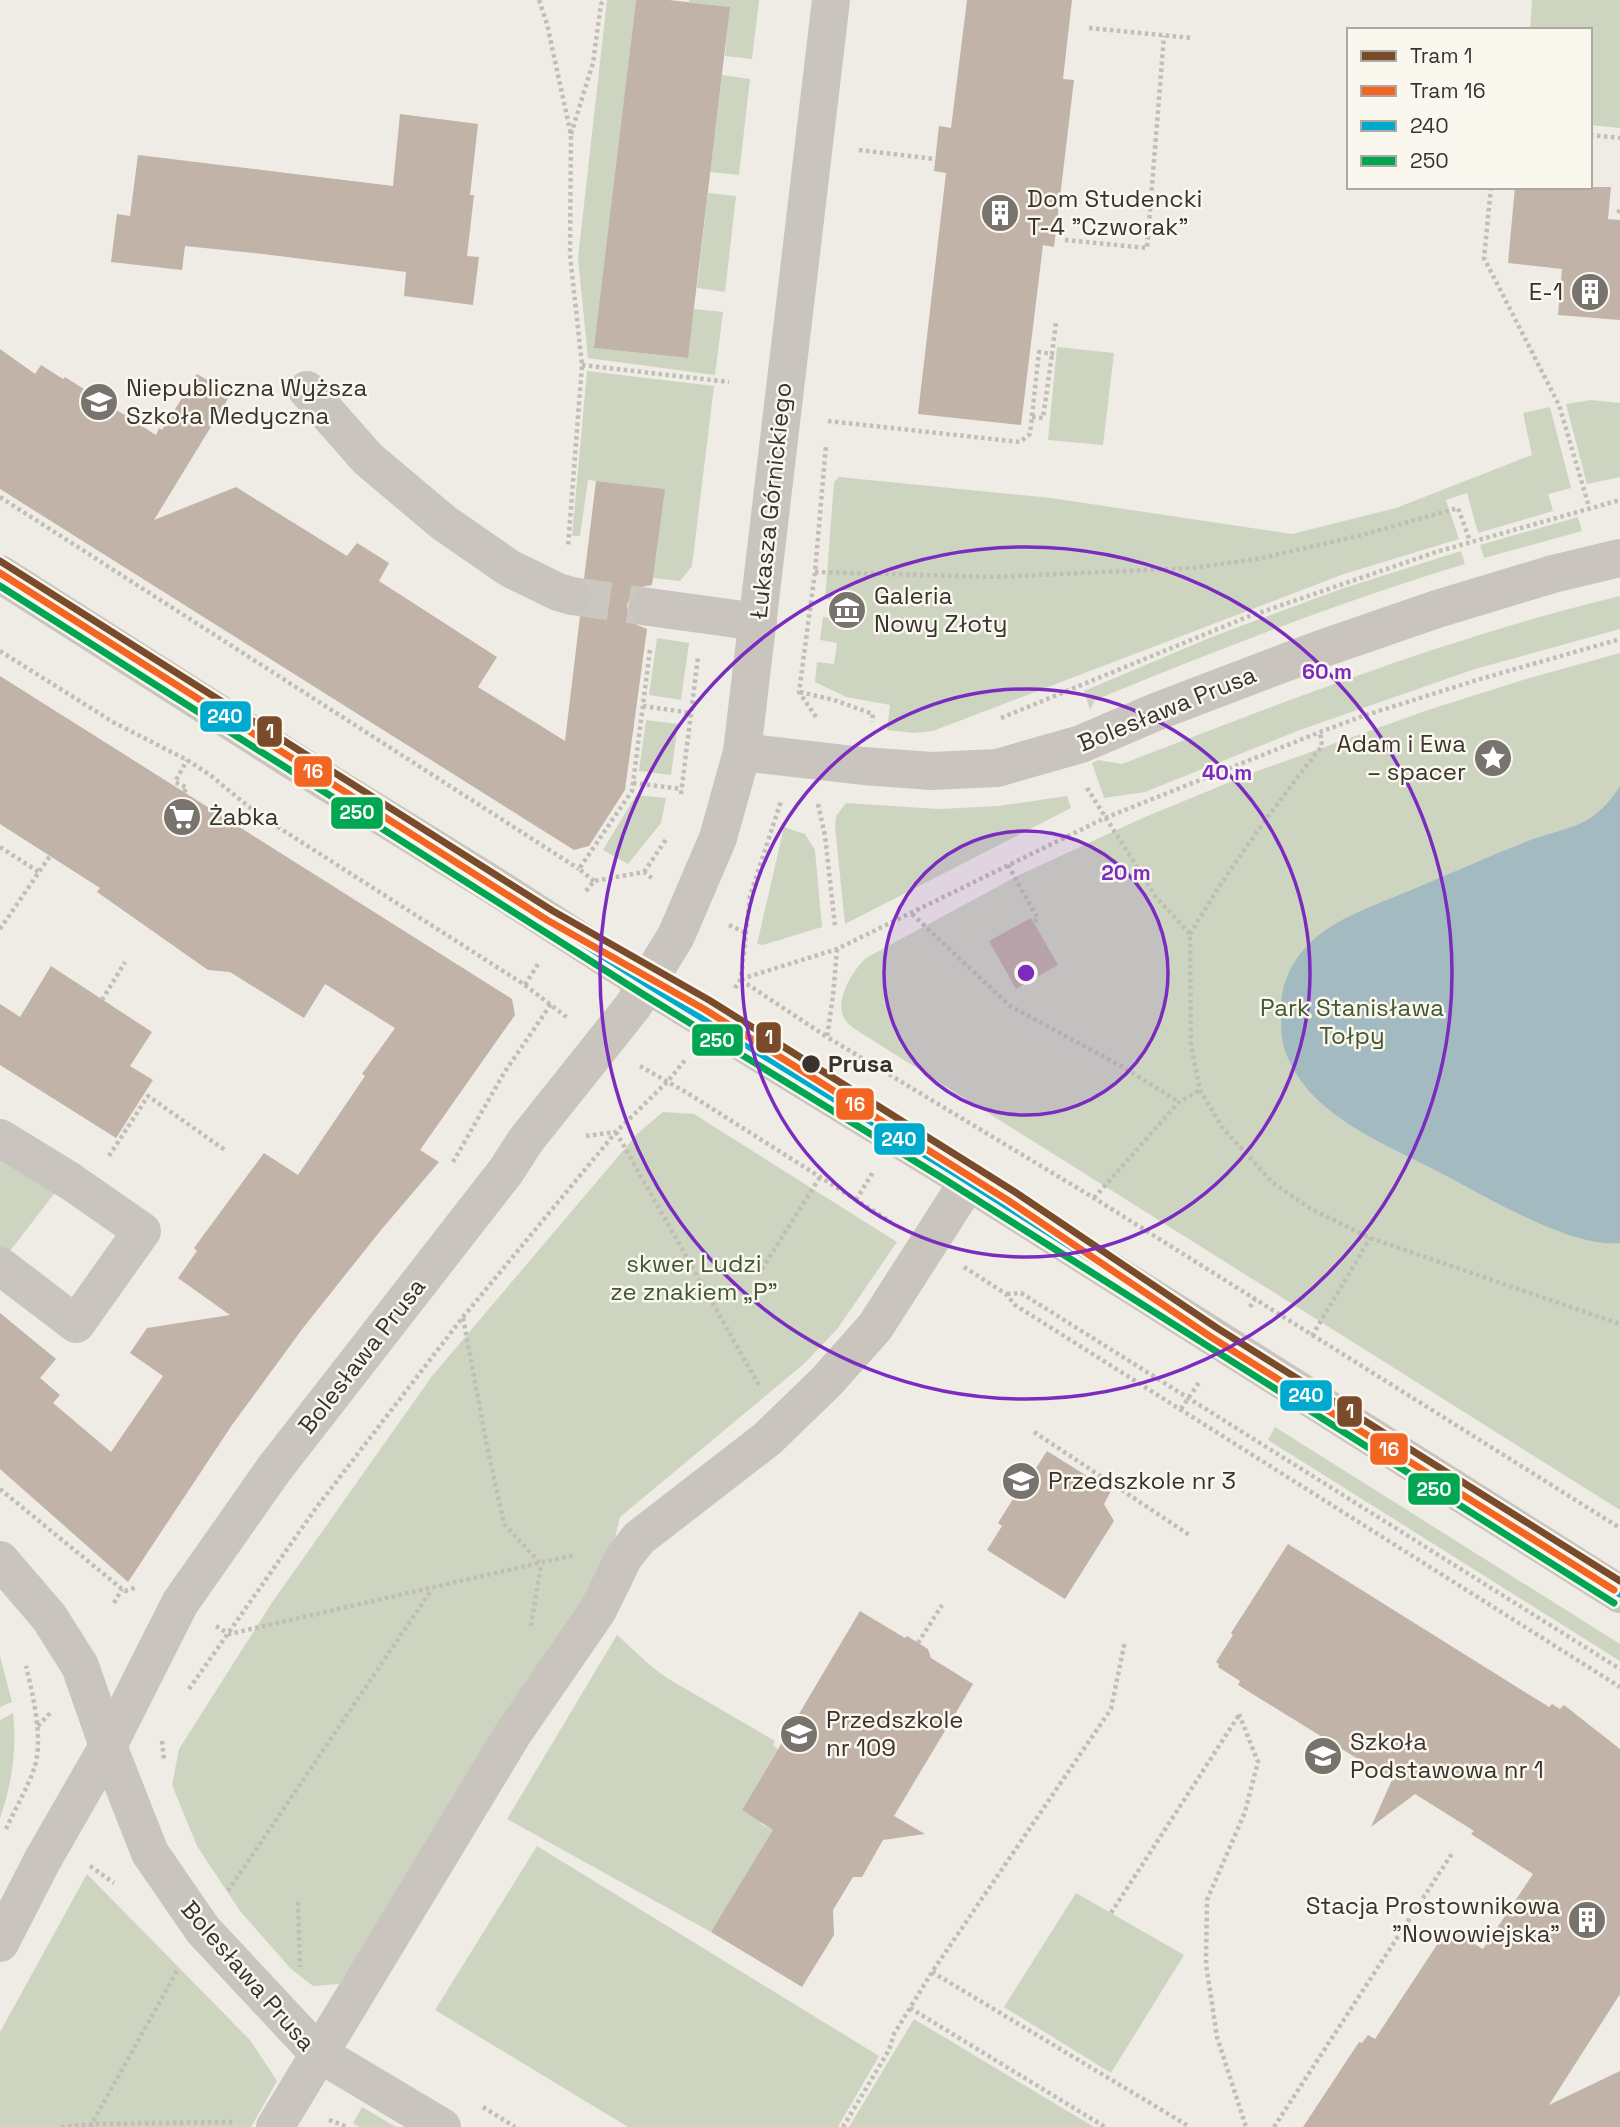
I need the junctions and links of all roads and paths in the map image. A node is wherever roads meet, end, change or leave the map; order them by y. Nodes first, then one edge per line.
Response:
1 (539, 0) edge
2 (605, 0) edge
3 (831, 0) edge
4 (1089, 28) dead end
5 (1164, 36) junction
6 (1192, 38) dead end
7 (571, 135) junction
8 (1592, 135) edge
9 (1620, 138) edge
10 (859, 150) dead end
11 (935, 159) dead end
12 (1491, 189) edge
13 (1066, 240) dead end
14 (1056, 322) dead end
15 (1052, 354) junction
16 (582, 365) junction
17 (729, 382) dead end
18 (307, 390) dead end
19 (1032, 417) junction
20 (828, 421) dead end
21 (0, 496) edge
22 (1620, 499) edge
23 (1589, 506) junction
24 (1470, 541) junction
25 (1620, 558) edge
26 (815, 572) dead end
27 (0, 574) edge
28 (572, 596) joint
29 (705, 615) junction
30 (758, 622) junction
31 (650, 623) joint
32 (1620, 639) edge
33 (0, 651) edge
34 (1080, 685) dead end
35 (799, 692) dead end
36 (643, 706) junction
37 (691, 713) junction
38 (873, 713) dead end
39 (1320, 732) junction
40 (742, 752) junction
41 (187, 760) junction
42 (633, 783) junction
43 (682, 789) junction
44 (184, 792) dead end
45 (816, 794) dead end
46 (681, 800) dead end
47 (780, 809) dead end
48 (1105, 818) junction
49 (670, 832) dead end
50 (0, 846) edge
51 (50, 856) dead end
52 (1008, 865) junction
53 (579, 869) junction
54 (39, 872) junction
55 (644, 872) junction
56 (594, 881) junction
57 (660, 885) dead end
58 (583, 895) dead end
59 (912, 914) junction
60 (1033, 922) dead end
61 (835, 926) dead end
62 (0, 929) edge
63 (1190, 934) junction
64 (837, 949) junction
65 (125, 962) dead end
66 (741, 979) junction
67 (647, 984) junction
68 (102, 1000) dead end
69 (571, 1020) dead end
70 (827, 1037) junction
71 (1200, 1090) junction
72 (1180, 1102) junction
73 (616, 1132) junction
74 (0, 1138) edge
75 (225, 1150) dead end
76 (778, 1151) dead end
77 (877, 1166) dead end
78 (820, 1177) dead end
79 (968, 1182) junction
80 (86, 1192) junction
81 (1094, 1198) junction
82 (856, 1200) dead end
83 (1370, 1238) junction
84 (0, 1266) edge
85 (758, 1275) dead end
86 (1255, 1299) junction
87 (1246, 1312) dead end
88 (463, 1317) junction
89 (1620, 1324) edge
90 (1312, 1336) junction
91 (1204, 1376) dead end
92 (1188, 1399) junction
93 (1181, 1409) junction
94 (787, 1422) junction
95 (1034, 1432) dead end
96 (0, 1489) edge
97 (1620, 1528) edge
98 (1191, 1536) dead end
99 (0, 1560) edge
100 (149, 1584) dead end
101 (122, 1589) junction
102 (432, 1589) junction
103 (1620, 1594) edge
104 (114, 1603) dead end
105 (942, 1605) dead end
106 (206, 1620) dead end
107 (229, 1634) junction
108 (1125, 1641) dead end
109 (918, 1643) dead end
110 (24, 1660) dead end
111 (1620, 1669) edge
112 (1620, 1687) edge
113 (184, 1697) dead end
114 (55, 1708) dead end
115 (37, 1726) junction
116 (161, 1728) dead end
117 (108, 1746) junction
118 (164, 1763) dead end
119 (3, 1835) dead end
120 (1453, 1852) dead end
121 (227, 1893) dead end
122 (298, 1902) dead end
123 (1111, 1913) dead end
124 (0, 1943) edge
125 (184, 1957) dead end
126 (300, 1971) dead end
127 (932, 1972) junction
128 (910, 2008) junction
129 (318, 2053) junction
130 (326, 2119) dead end
131 (91, 2125) edge
132 (61, 2127) edge
133 (275, 2127) edge
134 (348, 2127) edge
135 (442, 2127) edge
136 (843, 2127) edge
137 (1105, 2127) edge
138 (1190, 2127) edge
139 (1246, 2127) edge
140 (1274, 2127) edge

1 - 7 path
2 - 7 path
3 - 30 street, Łukasza Górnickiego
4 - 5 path
5 - 6 path
5 - 13 path
7 - 16 path
8 - 9 path
10 - 11 path
12 - 23 path
14 - 15 path
15 - 19 path
15 - 19 path
16 - 17 path
16 - 28 path
18 - 28 street
19 - 20 path
21 - 53 path
22 - 23 path
23 - 24 path
24 - 26 path
24 - 34 path
25 - 40 street, Bolesława Prusa
27 - 67 street
29 - 30 street
29 - 31 street
29 - 37 path
30 - 40 street, Łukasza Górnickiego
31 - 36 path
32 - 39 path
33 - 41 path
35 - 38 path
36 - 37 path
36 - 42 path
37 - 43 path
39 - 48 path
39 - 63 path
40 - 67 street, Łukasza Górnickiego
41 - 44 path
41 - 69 path
42 - 43 path
42 - 53 path
43 - 46 path
45 - 61 path
47 - 66 path
48 - 52 path
48 - 63 path
49 - 55 path
50 - 54 path
51 - 54 path
52 - 59 path
52 - 60 path
53 - 56 path
54 - 62 path
55 - 56 path
55 - 57 path
56 - 58 path
59 - 64 path
59 - 72 path
63 - 71 path
64 - 66 path
64 - 70 path
65 - 68 path
66 - 70 path
67 - 79 street
67 - 117 street, Bolesława Prusa
70 - 81 path
71 - 72 path
71 - 83 path
72 - 81 path
73 - 76 path
73 - 88 path
73 - 94 path
74 - 80 street
75 - 80 path
77 - 82 path
78 - 85 path
79 - 94 street
79 - 103 street
80 - 84 street
81 - 86 path
83 - 89 path
83 - 90 path
86 - 87 path
86 - 90 path
88 - 102 path
88 - 107 path
90 - 97 path
91 - 92 path
92 - 93 path
92 - 93 path
92 - 111 path
93 - 112 path
94 - 129 street
95 - 98 path
96 - 101 path
99 - 117 street
100 - 101 path
101 - 104 path
102 - 107 path
102 - 121 path
105 - 109 path
106 - 107 path
107 - 113 path
108 - 127 path
110 - 115 path
114 - 115 path
115 - 119 path
116 - 118 path
117 - 124 street, Bolesława Prusa
117 - 129 street, Bolesława Prusa
120 - 140 path
122 - 126 path
123 - 139 path
125 - 131 path
127 - 128 path
127 - 138 path
128 - 136 path
128 - 137 path
129 - 133 street, Bolesława Prusa
129 - 135 street
130 - 134 path
131 - 132 path
131 - 133 path

